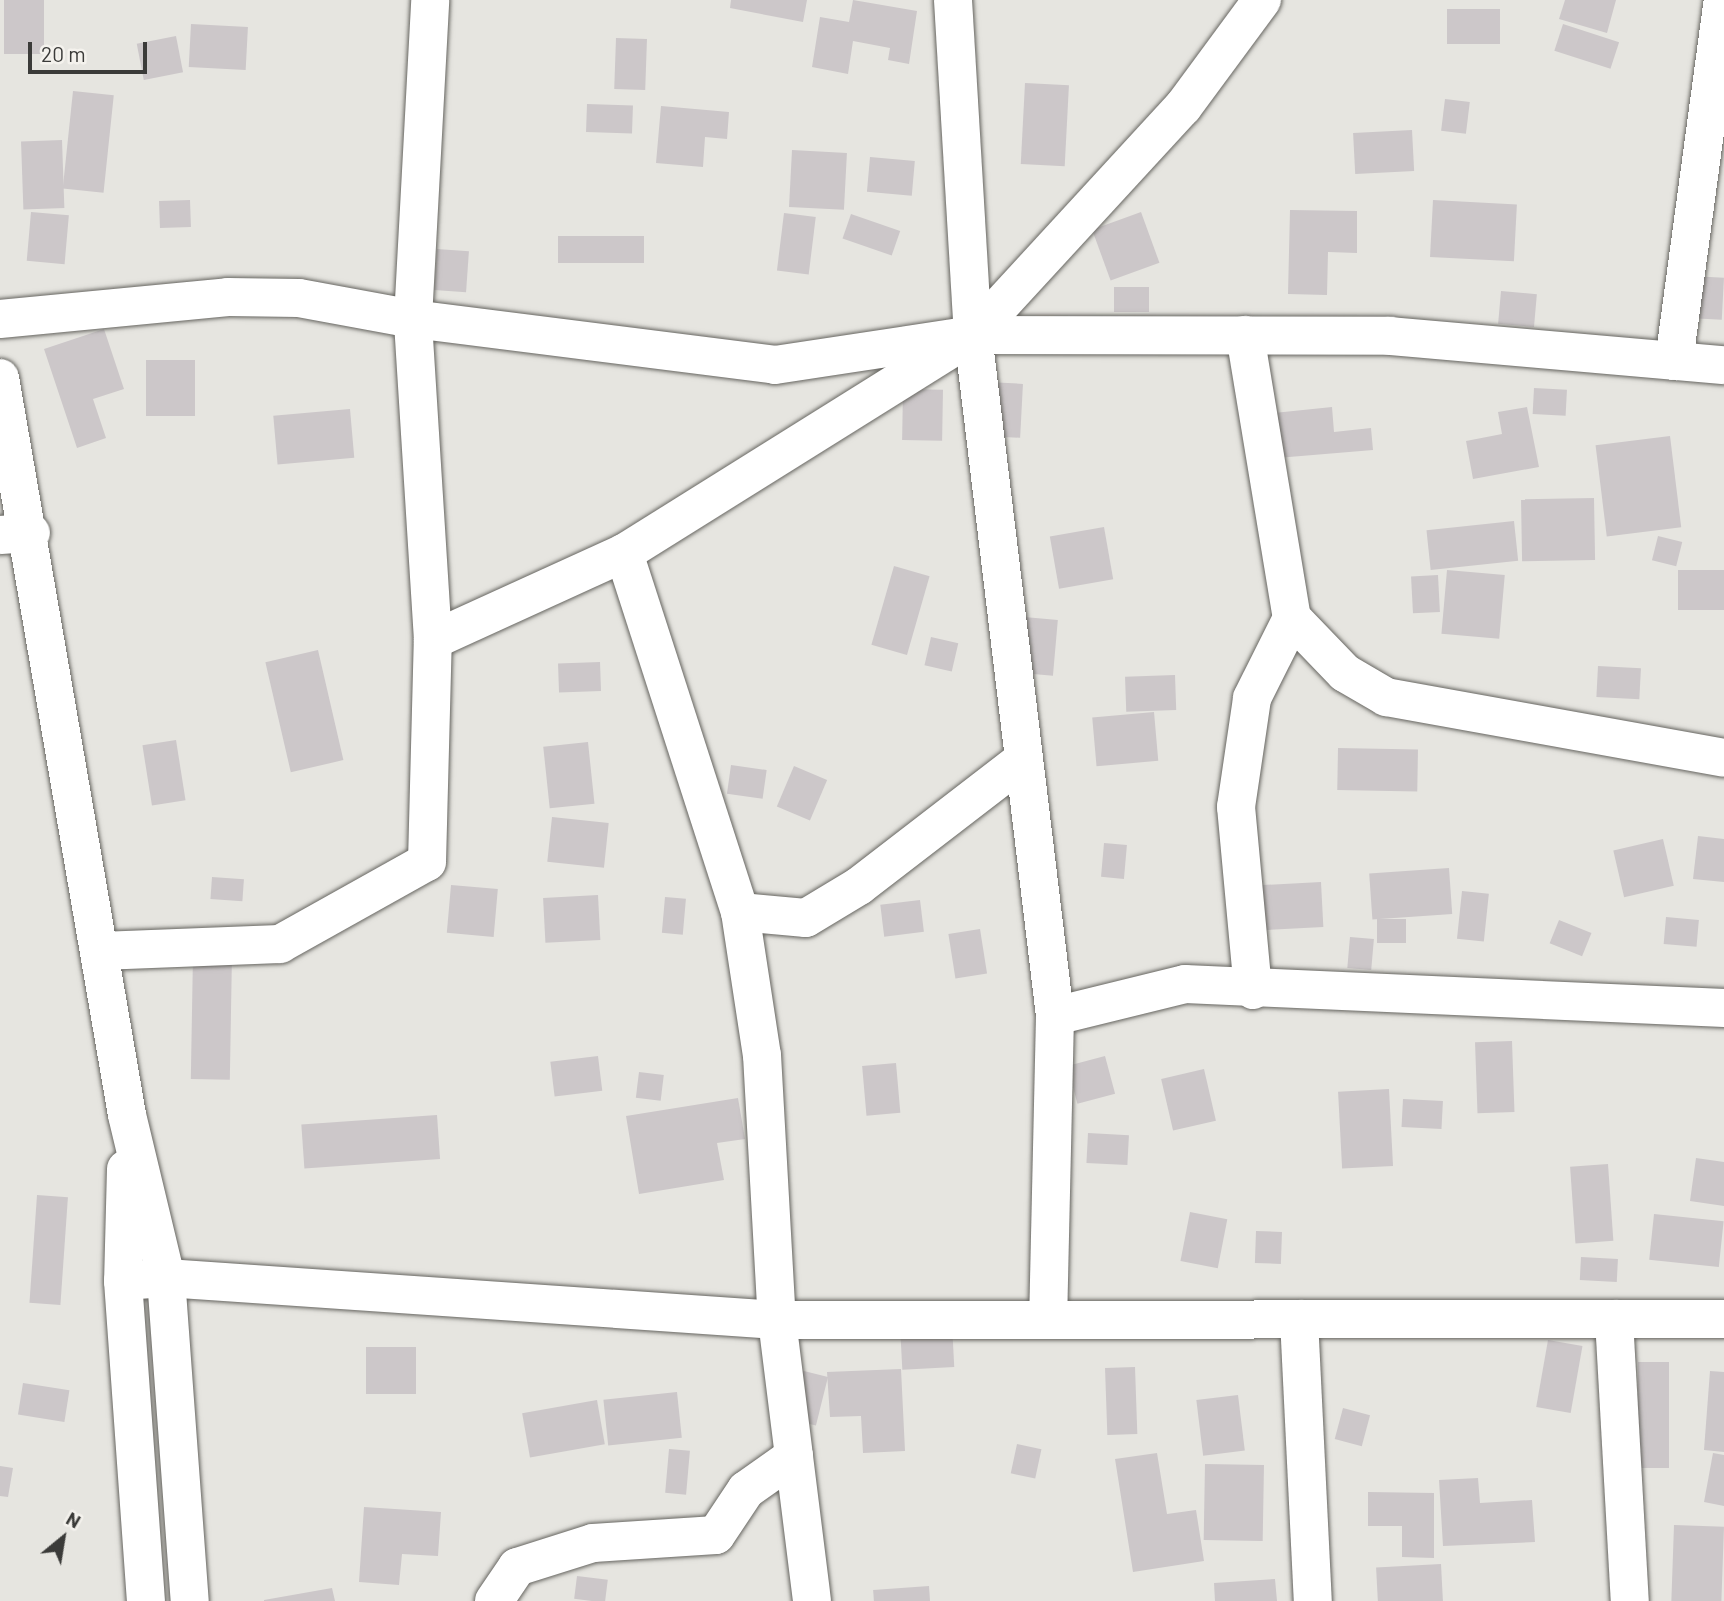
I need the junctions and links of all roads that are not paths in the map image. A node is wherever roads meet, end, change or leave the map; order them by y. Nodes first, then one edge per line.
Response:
1 (430, 0) edge
2 (953, 0) edge
3 (1262, 0) edge
4 (1723, 0) edge
5 (0, 318) edge
6 (413, 319) junction
7 (973, 335) junction
8 (1245, 335) junction
9 (1674, 361) junction
10 (1724, 365) edge
11 (0, 378) edge
12 (15, 534) edge
13 (624, 553) junction
14 (1293, 618) junction
15 (433, 640) junction
16 (1724, 758) edge
17 (1024, 759) junction
18 (740, 912) junction
19 (100, 951) junction
20 (1253, 990) junction
21 (1724, 1007) edge
22 (1055, 1016) junction
23 (127, 1115) junction
24 (166, 1279) junction
25 (123, 1281) junction
26 (1299, 1319) junction
27 (1614, 1319) junction
28 (1724, 1319) edge
29 (777, 1320) junction
30 (1048, 1320) junction
31 (794, 1456) junction
32 (146, 1601) edge
33 (190, 1601) edge
34 (494, 1601) edge
35 (812, 1601) edge
36 (1313, 1601) edge
37 (1630, 1601) edge

1 - 6 street
2 - 7 street
3 - 7 street
4 - 9 street
5 - 6 street
6 - 7 street
6 - 15 street
7 - 8 street
7 - 13 street
7 - 17 street
8 - 9 street
8 - 14 street
9 - 10 street
11 - 12 street
12 - 19 street
13 - 15 street
13 - 18 street
14 - 16 street
14 - 20 street
15 - 19 street
17 - 18 street
17 - 22 street
18 - 29 street
19 - 23 street
20 - 21 street
20 - 22 street
22 - 30 street
23 - 24 street
23 - 25 street
24 - 25 street
24 - 29 street
24 - 33 street
25 - 32 street
26 - 27 street
26 - 30 street
26 - 36 street
27 - 28 street
27 - 37 street
29 - 30 street
29 - 31 street
31 - 34 street
31 - 35 street

